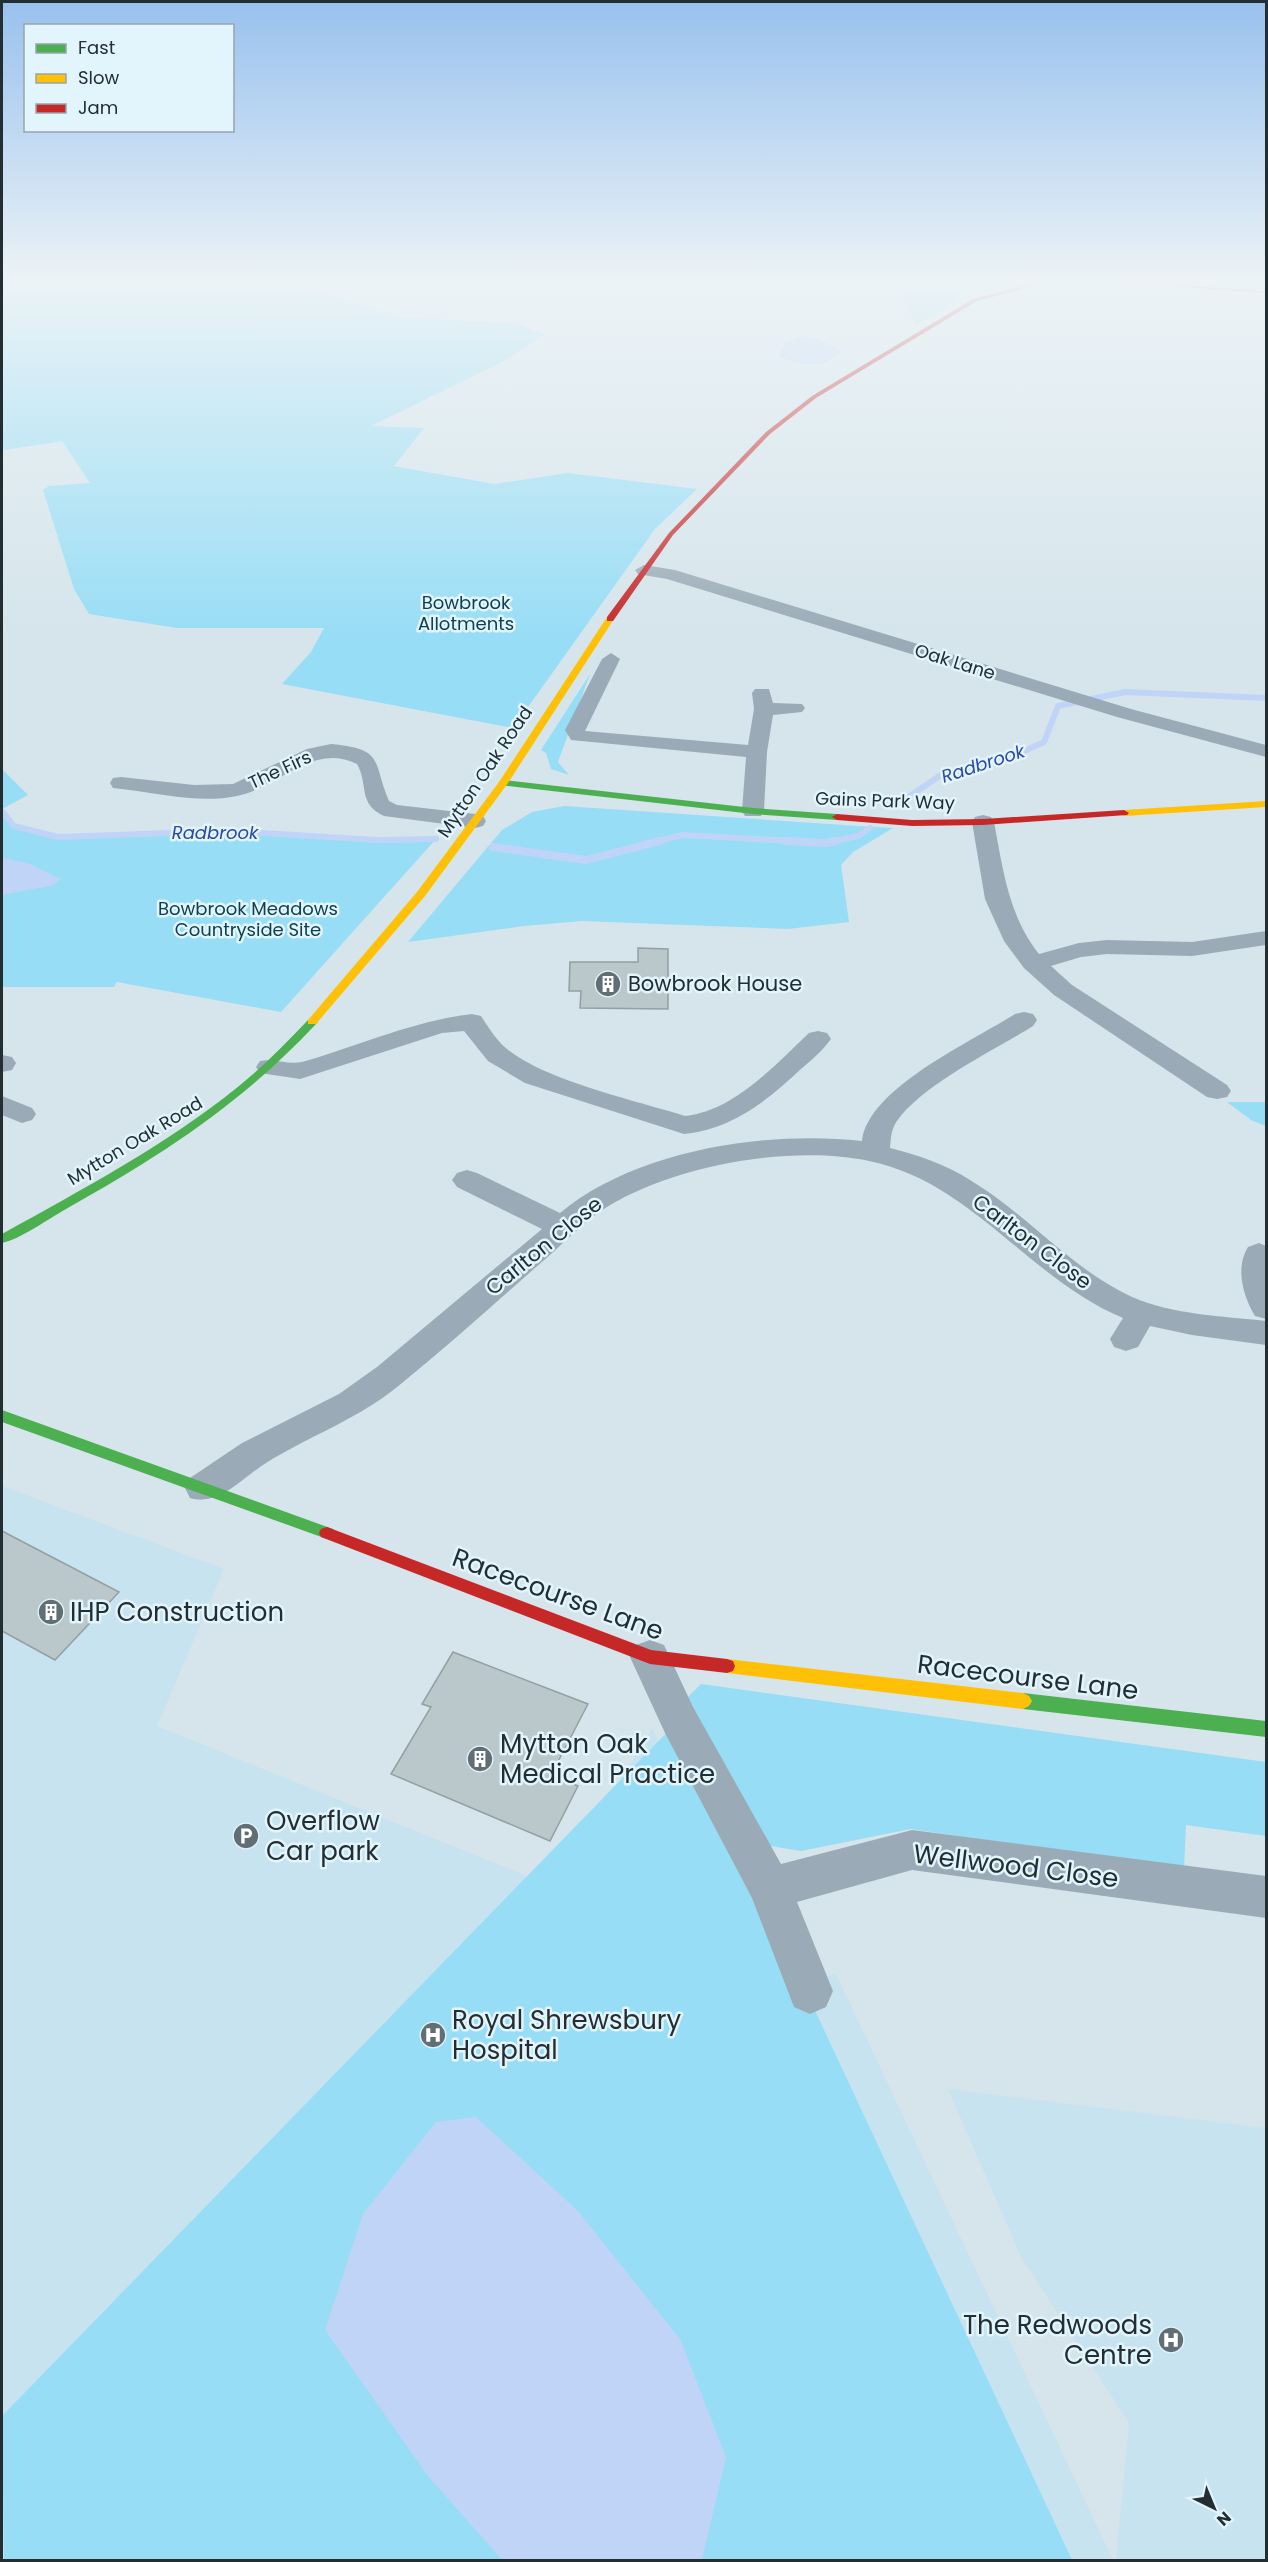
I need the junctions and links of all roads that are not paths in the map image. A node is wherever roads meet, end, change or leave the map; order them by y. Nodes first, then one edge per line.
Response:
1 (812, 399) edge
2 (644, 570) junction
3 (611, 659) dead end
4 (795, 708) dead end
5 (1266, 751) edge
6 (757, 753) junction
7 (121, 783) dead end
8 (503, 783) junction
9 (1266, 804) edge
10 (753, 811) junction
11 (475, 821) junction
12 (983, 822) junction
13 (1266, 938) edge
14 (1033, 963) junction
15 (1024, 1020) dead end
16 (818, 1039) dead end
17 (1221, 1062) dead end
18 (270, 1066) junction
19 (1192, 1076) junction
20 (1217, 1091) dead end
21 (875, 1151) junction
22 (467, 1180) dead end
23 (562, 1226) junction
24 (2, 1239) edge
25 (1259, 1254) dead end
26 (1266, 1308) edge
27 (1266, 1333) edge
28 (2, 1416) edge
29 (203, 1488) junction
30 (650, 1657) junction
31 (1266, 1729) edge
32 (770, 1888) junction
33 (1266, 1897) edge
34 (810, 1991) dead end

1 - 2 main road, Mytton Oak Road
2 - 5 street, Oak Lane
2 - 8 main road, Mytton Oak Road
3 - 6 street
4 - 6 street
6 - 10 street
7 - 11 street, The Firs
8 - 10 main road, Gains Park Way
8 - 11 main road, Mytton Oak Road
9 - 12 main road, Gains Park Way
10 - 12 main road, Gains Park Way
11 - 18 main road, Mytton Oak Road
12 - 14 street
13 - 14 street
14 - 19 street
15 - 21 street
16 - 18 street
17 - 19 street
18 - 24 main road, Mytton Oak Road
19 - 20 street
21 - 23 street, Carlton Close
21 - 27 street, Carlton Close
22 - 23 street
23 - 29 street, Carlton Close
25 - 26 street
28 - 29 main road, Racecourse Lane
29 - 30 main road, Racecourse Lane
30 - 31 main road, Racecourse Lane
30 - 32 street
32 - 33 street, Wellwood Close
32 - 34 street

